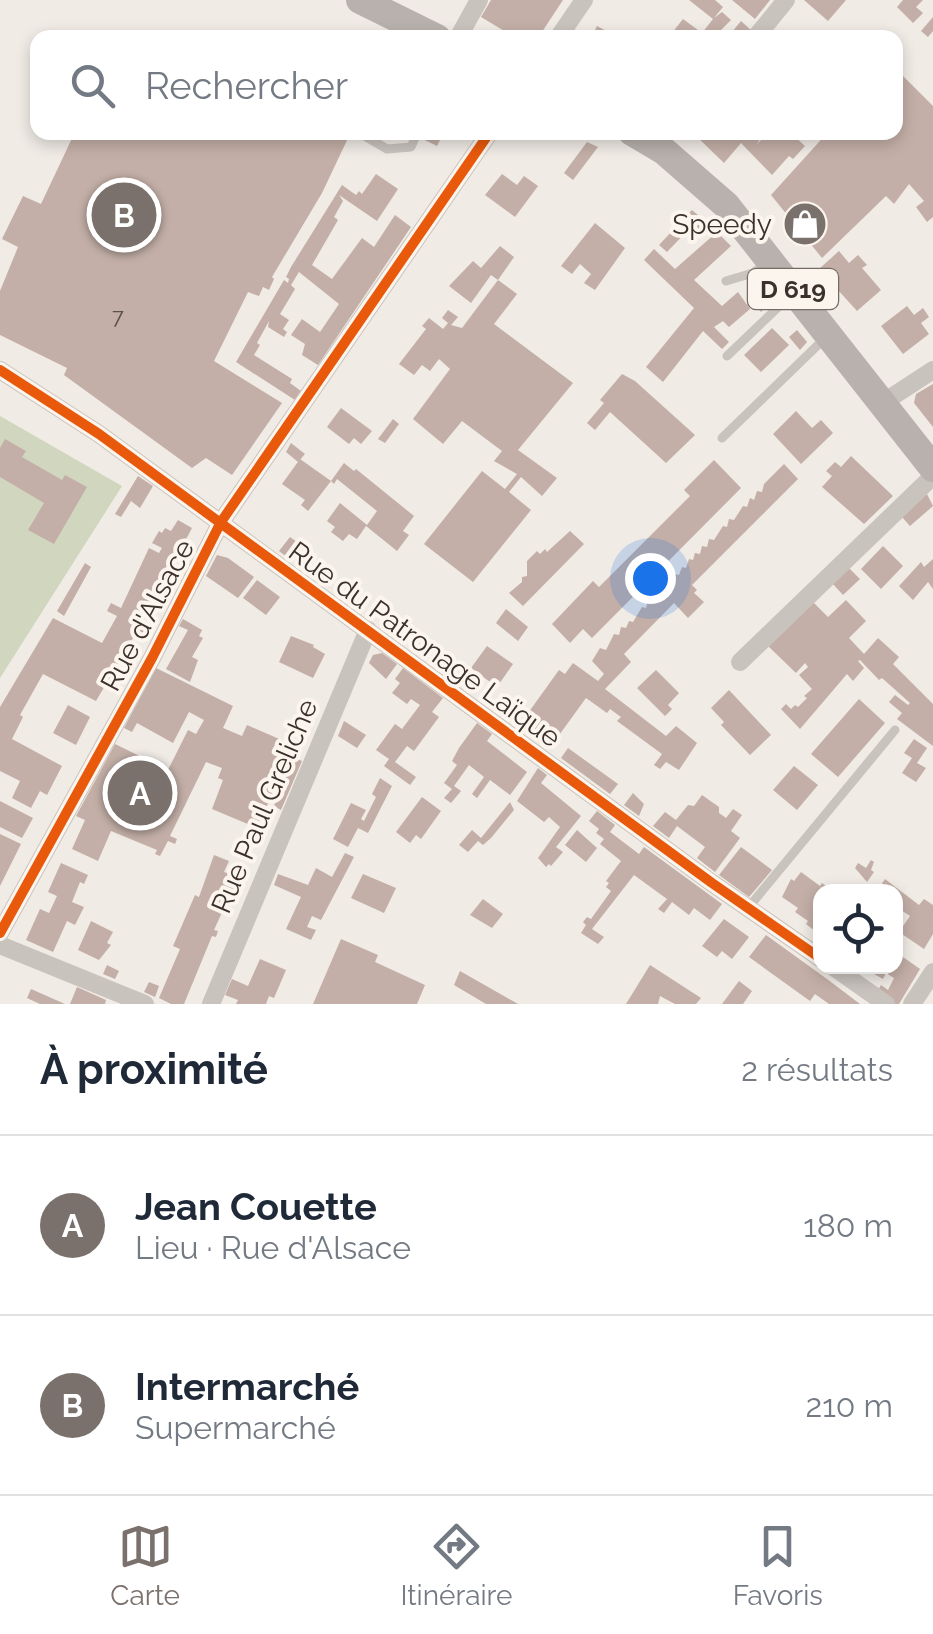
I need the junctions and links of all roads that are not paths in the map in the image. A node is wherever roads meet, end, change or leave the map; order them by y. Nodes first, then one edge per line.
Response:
1 (360, 0) edge
2 (479, 0) edge
3 (584, 0) edge
4 (786, 0) edge
5 (421, 30) edge
6 (462, 30) edge
7 (563, 30) edge
8 (762, 30) edge
9 (372, 140) edge
10 (414, 140) edge
11 (484, 140) edge
12 (657, 140) edge
13 (770, 260) junction
14 (726, 281) dead end
15 (795, 292) junction
16 (829, 334) junction
17 (727, 356) dead end
18 (0, 370) edge
19 (933, 370) edge
20 (884, 402) junction
21 (722, 438) dead end
22 (933, 468) edge
23 (933, 476) edge
24 (221, 522) junction
25 (368, 630) junction
26 (740, 662) dead end
27 (894, 730) dead end
28 (748, 908) junction
29 (0, 933) edge
30 (0, 945) edge
31 (813, 953) edge
32 (933, 972) edge
33 (843, 974) edge
34 (144, 1004) edge
35 (211, 1004) edge
36 (886, 1004) edge
37 (912, 1004) edge

1 - 5 main road
2 - 6 street
3 - 7 street
4 - 8 street
9 - 10 lane
11 - 24 street, Rue d'Alsace
12 - 13 main road, D 619
13 - 14 lane
13 - 15 main road, D 619
15 - 16 main road, D 619
15 - 17 lane
16 - 20 main road, D 619
16 - 21 lane
18 - 24 street, Rue du Patronage Laïque
19 - 20 street
20 - 22 main road, D 619
23 - 26 street
24 - 25 street, Rue du Patronage Laïque
24 - 29 street, Rue d'Alsace
25 - 28 street, Rue du Patronage Laïque
25 - 35 street, Rue Paul Greliche
27 - 28 lane
28 - 31 street, Rue du Patronage Laïque
30 - 34 street
32 - 37 street
33 - 36 street

